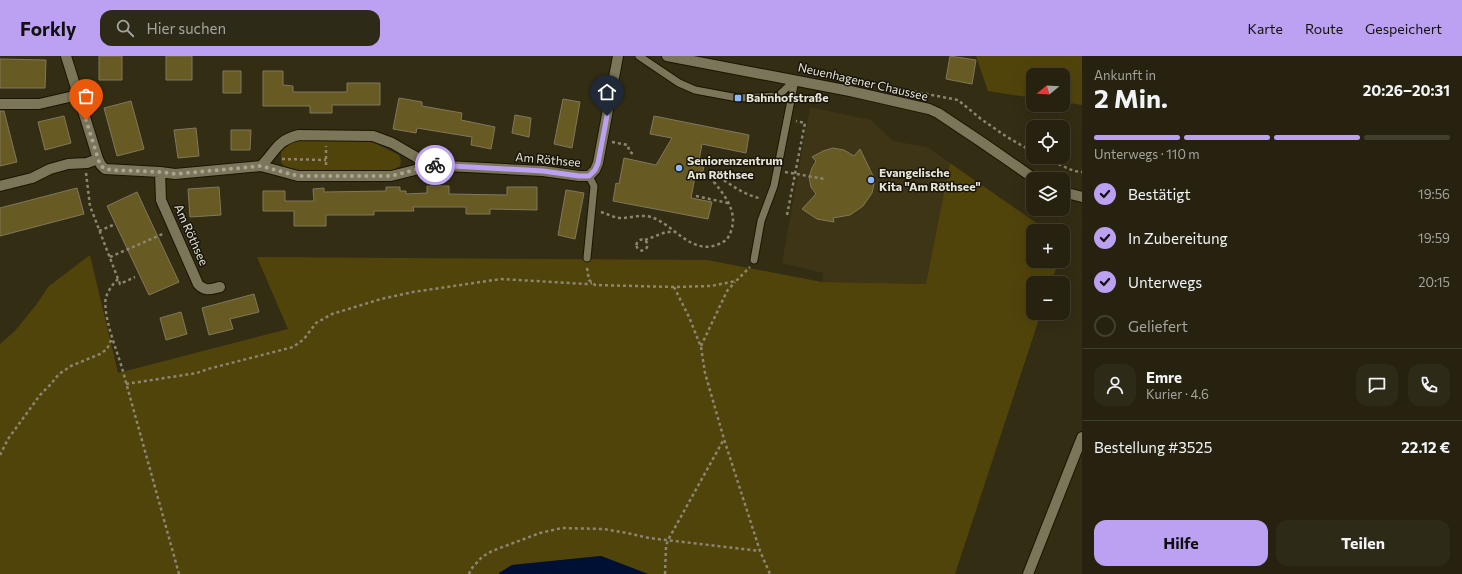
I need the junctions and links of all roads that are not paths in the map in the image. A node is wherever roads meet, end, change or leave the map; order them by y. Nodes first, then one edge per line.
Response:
1 (66, 56) edge
2 (618, 56) edge
3 (639, 56) edge
4 (668, 56) edge
5 (795, 80) junction
6 (78, 95) junction
7 (0, 104) edge
8 (98, 159) junction
9 (427, 165) junction
10 (261, 166) junction
11 (160, 172) junction
12 (1026, 173) edge
13 (589, 176) junction
14 (0, 186) edge
15 (1070, 194) edge
16 (1082, 197) edge
17 (587, 258) road end
18 (754, 260) road end
19 (220, 287) dead end
20 (1082, 437) edge
21 (1028, 574) edge

1 - 6 street
2 - 13 street, Am Röthsee
3 - 5 lane
4 - 5 street, Neuenhagener Chaussee
5 - 12 street, Neuenhagener Chaussee
5 - 18 lane
6 - 7 street
6 - 8 street
8 - 11 street, Am Röthsee
8 - 14 street
9 - 10 street, Am Röthsee
9 - 10 street
9 - 13 street, Am Röthsee
10 - 11 street, Am Röthsee
11 - 19 street, Am Röthsee
13 - 17 lane
15 - 16 street
20 - 21 street

